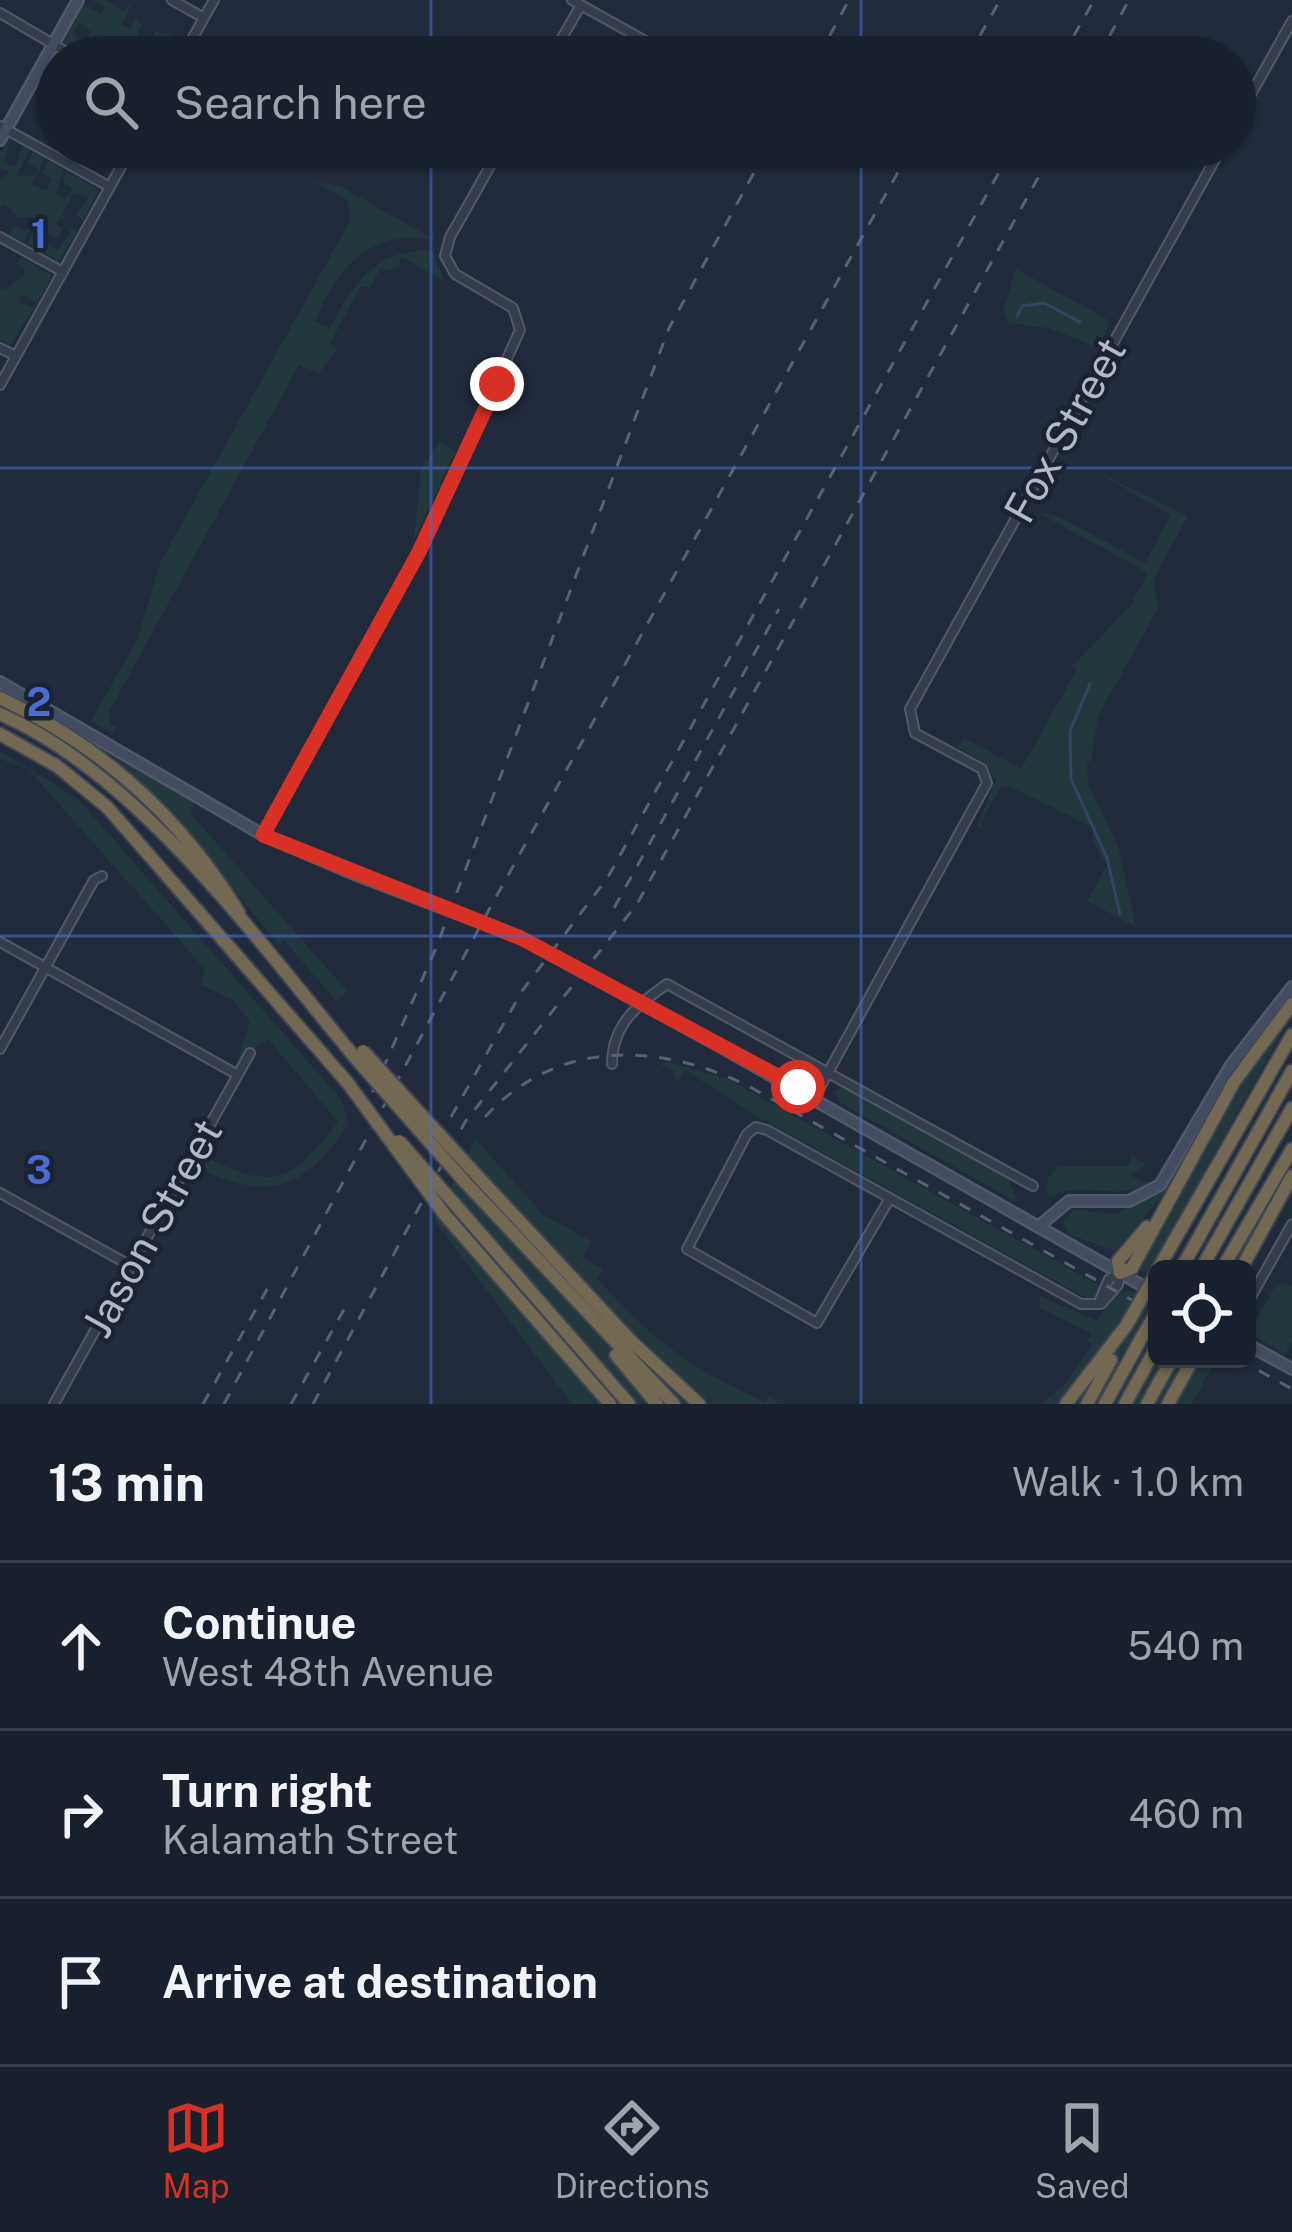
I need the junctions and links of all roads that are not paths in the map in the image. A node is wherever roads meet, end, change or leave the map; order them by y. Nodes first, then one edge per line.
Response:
1 (78, 0) edge
2 (172, 0) edge
3 (214, 0) edge
4 (576, 2) edge
5 (0, 13) edge
6 (204, 18) junction
7 (1292, 21) edge
8 (38, 36) edge
9 (58, 36) edge
10 (194, 36) edge
11 (561, 36) edge
12 (637, 36) edge
13 (36, 74) edge
14 (1256, 85) edge
15 (2, 132) edge
16 (36, 149) edge
17 (73, 168) edge
18 (120, 168) edge
19 (489, 168) edge
20 (1210, 168) edge
21 (110, 187) junction
22 (0, 237) edge
23 (63, 272) junction
24 (0, 348) edge
25 (16, 356) junction
26 (0, 385) edge
27 (0, 682) edge
28 (0, 698) edge
29 (0, 714) edge
30 (0, 737) edge
31 (263, 835) junction
32 (102, 876) dead end
33 (255, 940) junction
34 (0, 942) edge
35 (45, 968) junction
36 (1292, 987) edge
37 (1292, 1004) edge
38 (1292, 1035) edge
39 (0, 1049) edge
40 (250, 1053) dead end
41 (612, 1064) dead end
42 (1292, 1071) edge
43 (828, 1073) junction
44 (238, 1075) junction
45 (347, 1082) junction
46 (786, 1084) junction
47 (813, 1100) junction
48 (1292, 1108) edge
49 (1292, 1149) edge
50 (468, 1175) junction
51 (1292, 1176) edge
52 (1033, 1186) dead end
53 (0, 1193) edge
54 (890, 1198) junction
55 (1292, 1224) edge
56 (1037, 1227) junction
57 (522, 1244) junction
58 (1164, 1260) edge
59 (1186, 1260) edge
60 (1206, 1260) edge
61 (1227, 1260) edge
62 (1246, 1260) edge
63 (131, 1266) junction
64 (1120, 1273) junction
65 (1148, 1287) edge
66 (1256, 1288) edge
67 (1148, 1289) edge
68 (1126, 1326) junction
69 (1148, 1326) edge
70 (1256, 1349) edge
71 (1148, 1362) edge
72 (1167, 1368) edge
73 (1188, 1368) edge
74 (1292, 1370) edge
75 (608, 1403) edge
76 (54, 1404) edge
77 (629, 1404) edge
78 (657, 1404) edge
79 (674, 1404) edge
80 (699, 1404) edge
81 (1066, 1404) edge
82 (1087, 1404) edge
83 (1105, 1404) edge
84 (1125, 1404) edge
85 (1147, 1404) edge
86 (1168, 1404) edge

1 - 9 street
2 - 6 street
3 - 6 street
4 - 11 street
4 - 12 street
5 - 8 street
6 - 10 street
7 - 14 street
13 - 15 street
15 - 16 street
17 - 21 street
18 - 21 street
19 - 31 street
20 - 43 street, Fox Street
21 - 23 street
22 - 23 street
23 - 25 street
24 - 25 street
25 - 26 street
27 - 31 street
28 - 33 highway
29 - 33 highway
30 - 45 highway
31 - 46 street, bridge
32 - 35 street
33 - 50 highway, bridge
34 - 35 street
35 - 39 street
35 - 44 street
36 - 56 street
37 - 64 highway
38 - 58 highway
40 - 44 street, Jason Street
41 - 43 street
42 - 59 highway
43 - 46 street
43 - 47 street
43 - 52 street
44 - 63 street, Jason Street
45 - 75 highway, bridge
45 - 77 highway, bridge
46 - 47 street
47 - 56 street
48 - 60 highway
49 - 61 highway
50 - 57 highway
50 - 80 highway
51 - 62 highway
53 - 63 street
54 - 54 street
54 - 64 street
55 - 66 street
56 - 64 street
57 - 78 highway
57 - 79 highway
63 - 76 street, Jason Street
64 - 67 street
65 - 68 highway, bridge
68 - 81 highway
68 - 82 highway
69 - 83 highway, bridge
70 - 74 street
71 - 84 highway
72 - 85 highway
73 - 86 highway

